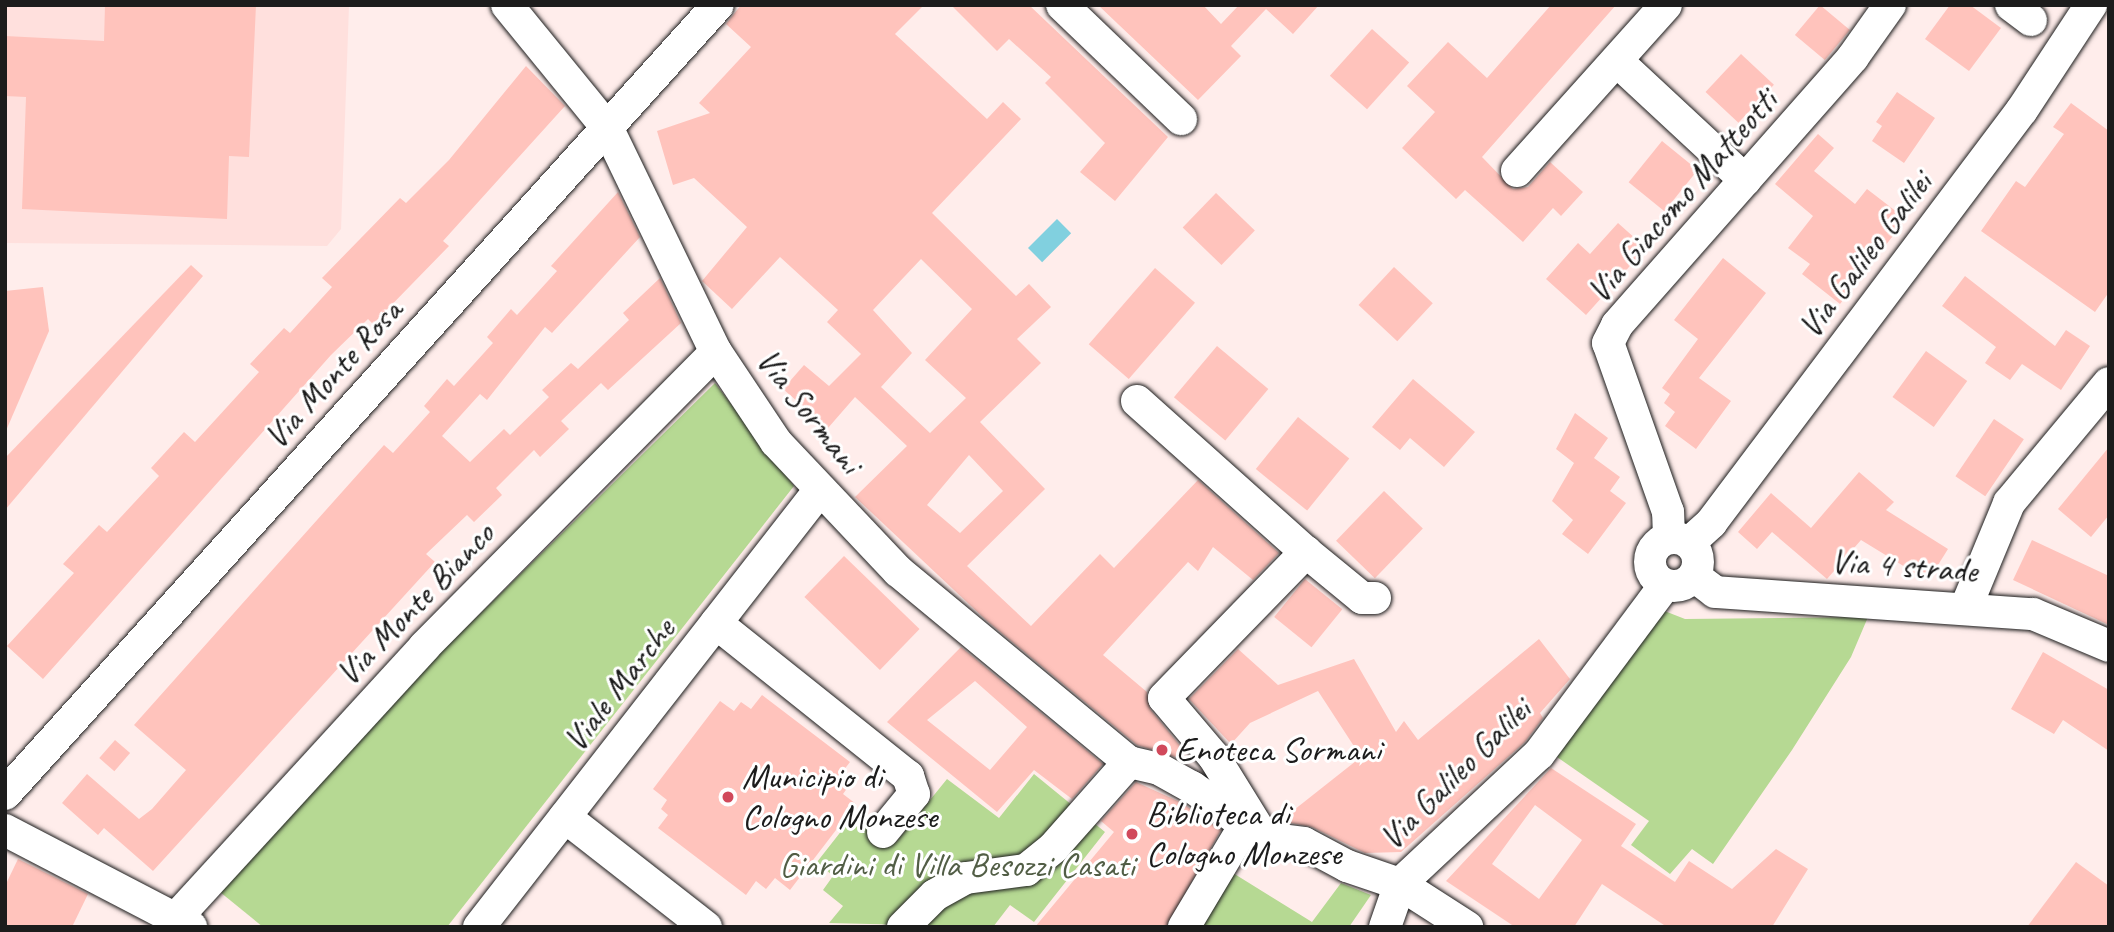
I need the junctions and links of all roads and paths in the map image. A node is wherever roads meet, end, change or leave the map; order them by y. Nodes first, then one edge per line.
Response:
1 (507, 5) edge
2 (718, 5) edge
3 (1062, 5) edge
4 (1666, 5) edge
5 (1890, 5) edge
6 (2091, 5) edge
7 (1617, 61) junction
8 (1181, 119) dead end
9 (608, 129) junction
10 (1517, 171) dead end
11 (1745, 180) junction
12 (716, 352) junction
13 (2109, 383) edge
14 (1137, 401) dead end
15 (819, 491) junction
16 (1679, 540) junction
17 (1306, 552) junction
18 (1679, 580) junction
19 (1375, 598) dead end
20 (1966, 607) junction
21 (716, 623) junction
22 (2109, 646) edge
23 (1144, 765) junction
24 (5, 794) edge
25 (565, 817) junction
26 (5, 830) edge
27 (883, 832) dead end
28 (1254, 832) junction
29 (1400, 884) junction
30 (184, 922) edge
31 (480, 927) edge
32 (706, 927) edge
33 (903, 927) edge
34 (1184, 927) edge
35 (1385, 927) edge
36 (1467, 927) edge

1 - 9 street, Via Sormani
2 - 9 street, Via Monte Rosa
3 - 8 street
4 - 7 street
5 - 11 street, Via Giacomo Matteotti
6 - 16 street, Via Galileo Galilei
7 - 10 street
7 - 11 street
9 - 12 street, Via Sormani
9 - 24 street, Via Monte Rosa
11 - 16 street, Via Giacomo Matteotti
12 - 15 street, Via Sormani
12 - 30 street, Via Monte Bianco
13 - 20 street
14 - 17 street
15 - 21 street, Viale Marche
15 - 23 street, Via Sormani
16 - 18 street
16 - 18 street
17 - 19 street
17 - 28 street
18 - 20 street, Via 4 strade
18 - 29 street, Via Galileo Galilei
20 - 22 street, Via 4 strade
21 - 25 street, Viale Marche
21 - 27 street
23 - 28 street, Via Sormani
23 - 33 street
25 - 31 street, Viale Marche
25 - 32 street
26 - 30 street
28 - 29 street
28 - 34 street
29 - 35 street
29 - 36 street

